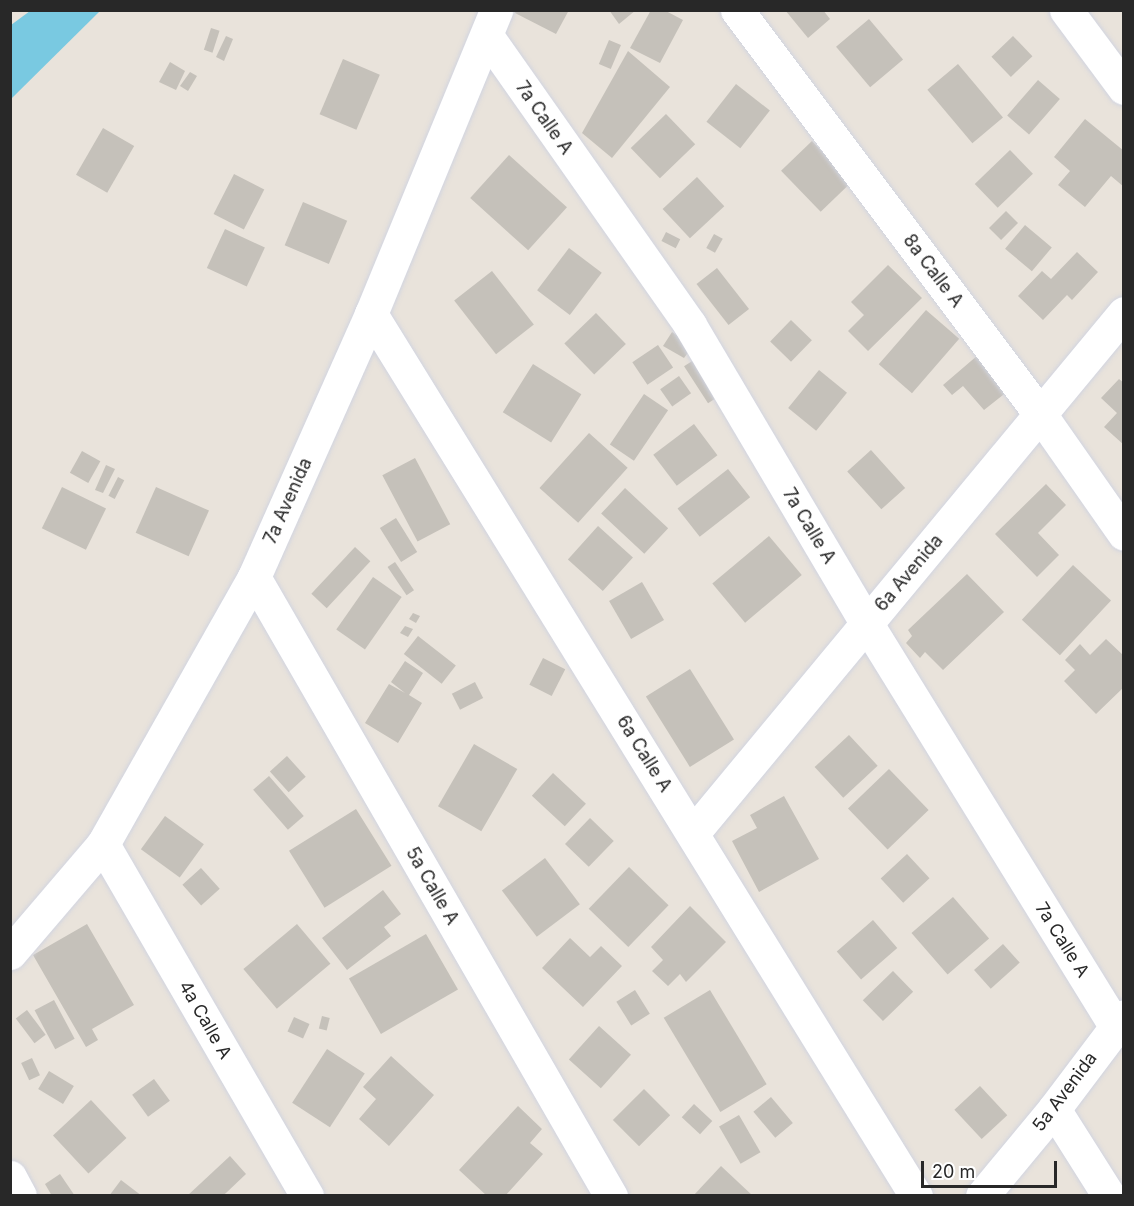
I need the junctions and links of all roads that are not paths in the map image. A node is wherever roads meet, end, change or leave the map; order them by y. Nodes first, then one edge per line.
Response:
1 (737, 10) edge
2 (1066, 10) edge
3 (492, 23) edge
4 (1124, 88) edge
5 (1124, 313) edge
6 (371, 314) junction
7 (1040, 414) junction
8 (1124, 534) edge
9 (254, 577) junction
10 (867, 624) junction
11 (693, 833) junction
12 (103, 844) junction
13 (10, 953) edge
14 (1119, 1020) edge
15 (1054, 1109) junction
16 (10, 1177) edge
17 (20, 1196) edge
18 (307, 1196) edge
19 (611, 1196) edge
20 (916, 1196) edge
21 (982, 1196) edge
22 (1109, 1196) edge

1 - 7 street, 8a Calle A
2 - 4 street
3 - 6 street, 7a Avenida
3 - 10 street, 7a Calle A
5 - 7 street, 6a Avenida
6 - 9 street, 7a Avenida
6 - 11 street, 6a Calle A
7 - 8 street, 8a Calle A
7 - 10 street, 6a Avenida
9 - 12 street, 7a Avenida
9 - 19 street, 5a Calle A
10 - 11 street, 6a Avenida
10 - 14 street, 7a Calle A
11 - 20 street, 6a Calle A
12 - 13 street, 7a Avenida
12 - 18 street, 4a Calle A
14 - 15 street, 5a Avenida
15 - 21 street, 5a Avenida
15 - 22 street
16 - 17 street

